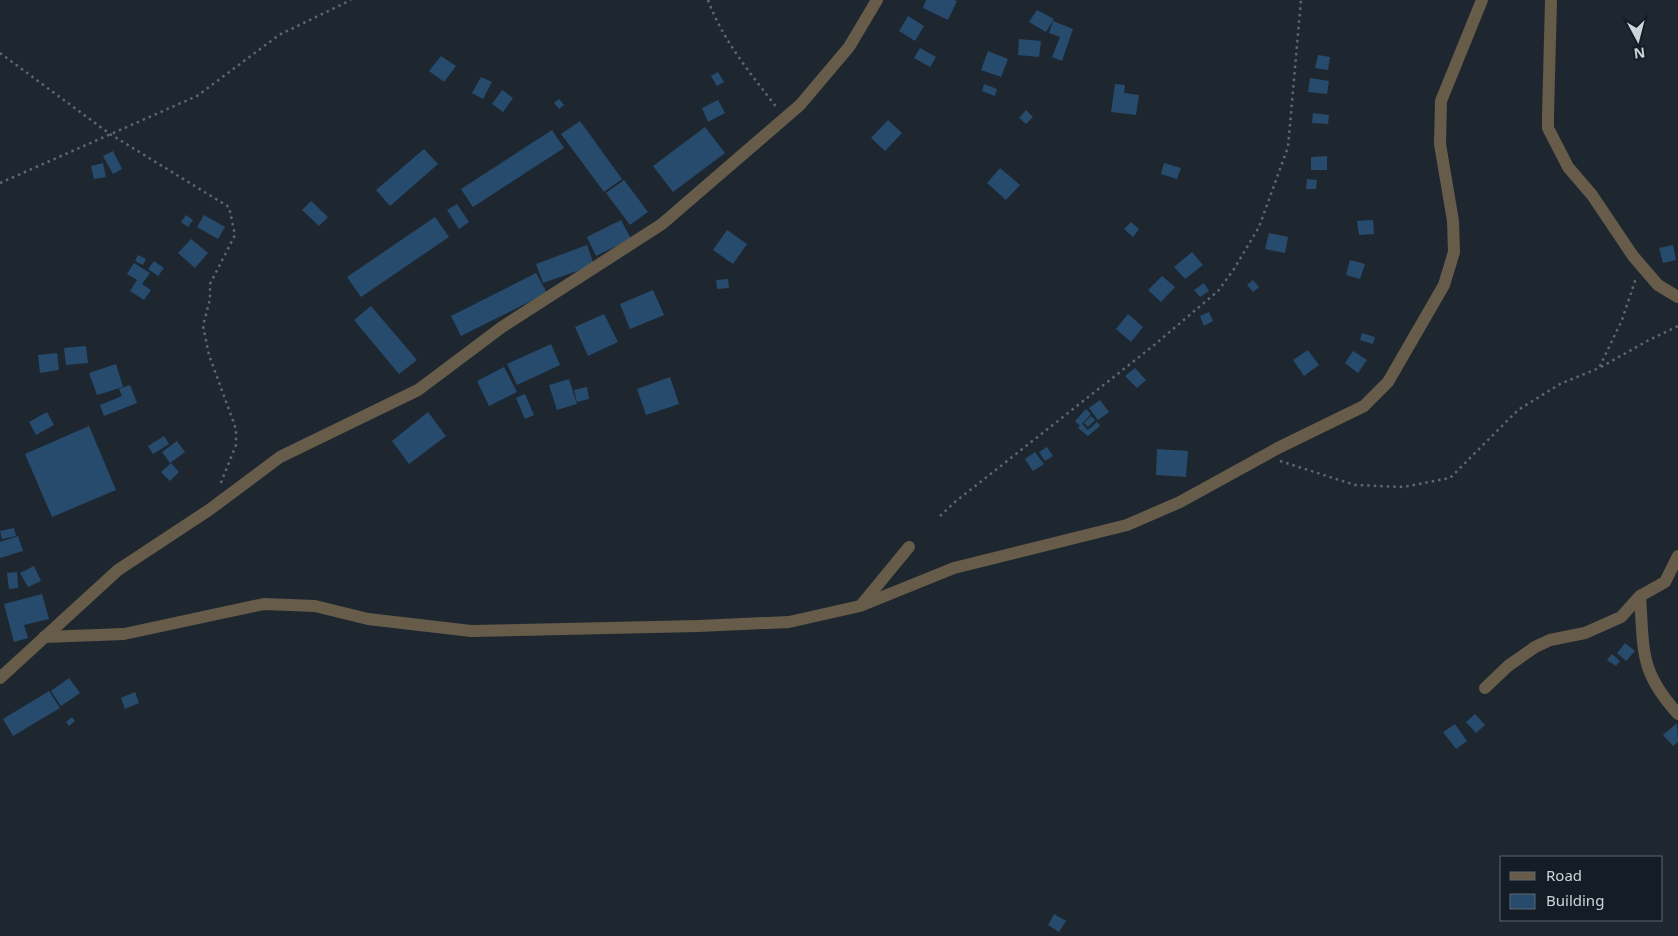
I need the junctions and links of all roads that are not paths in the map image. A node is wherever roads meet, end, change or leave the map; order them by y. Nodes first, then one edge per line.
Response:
1 (877, 0) edge
2 (1482, 0) edge
3 (1551, 0) edge
4 (1678, 297) edge
5 (909, 547) dead end
6 (1678, 556) edge
7 (1640, 596) junction
8 (860, 606) junction
9 (44, 637) junction
10 (0, 678) edge
11 (1485, 688) dead end
12 (1678, 714) edge

1 - 9 street
2 - 8 street
3 - 4 street
5 - 8 street
6 - 7 street
7 - 11 street
7 - 12 street
8 - 9 street
9 - 10 street

